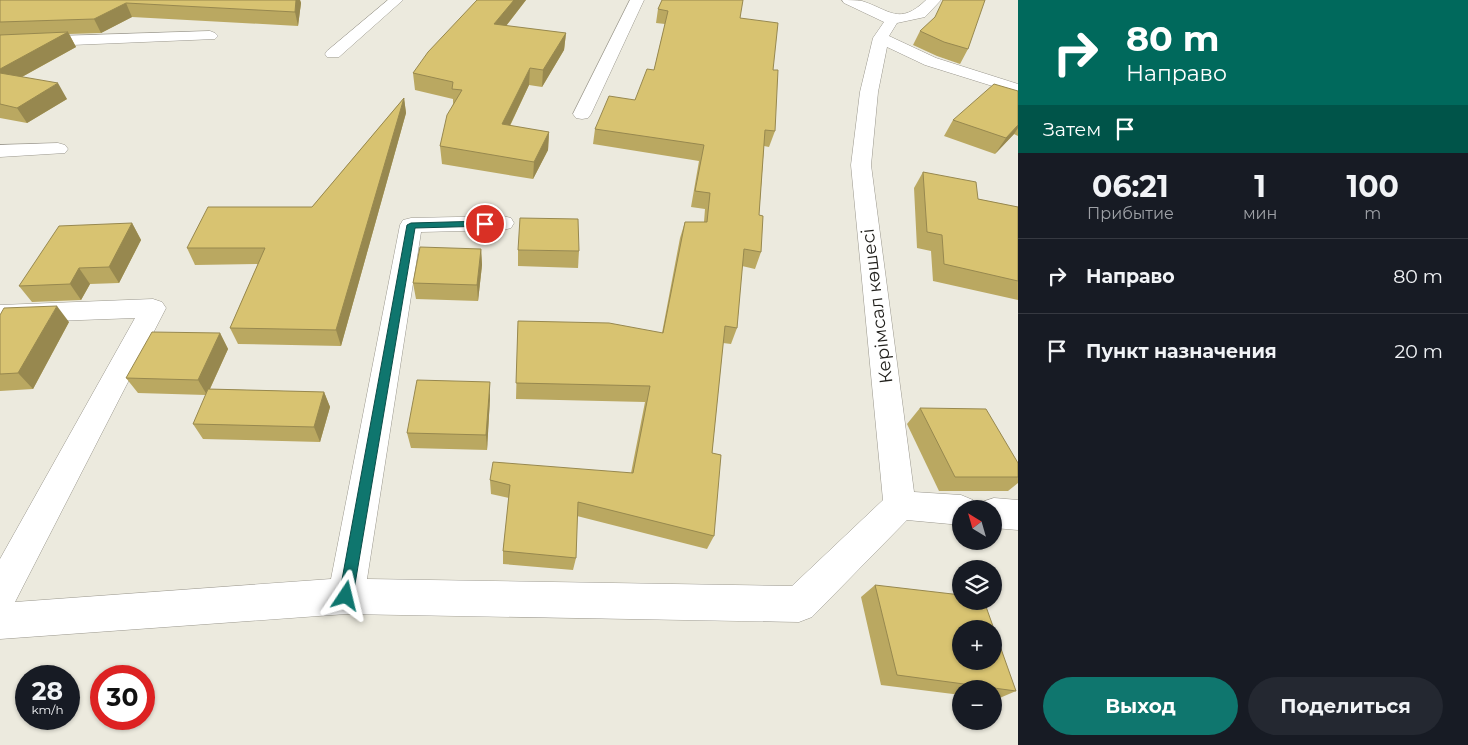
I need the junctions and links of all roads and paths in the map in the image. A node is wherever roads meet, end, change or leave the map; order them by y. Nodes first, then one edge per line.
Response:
1 (396, 0) edge
2 (637, 0) edge
3 (849, 0) edge
4 (934, 0) edge
5 (886, 29) junction
6 (210, 36) dead end
7 (0, 43) edge
8 (333, 54) dead end
9 (1018, 89) edge
10 (582, 114) dead end
11 (58, 149) dead end
12 (0, 151) edge
13 (503, 223) dead end
14 (0, 314) edge
15 (900, 506) junction
16 (952, 509) edge
17 (1002, 514) edge
18 (1018, 515) edge
19 (0, 594) edge
20 (346, 596) junction
21 (0, 621) edge

1 - 8 street
2 - 10 street
3 - 5 street
4 - 5 street
5 - 9 street
5 - 15 street, Керімсал көшесі
6 - 7 street
11 - 12 street
13 - 20 street
14 - 19 street
15 - 16 street
15 - 20 street
17 - 18 street
20 - 21 street

